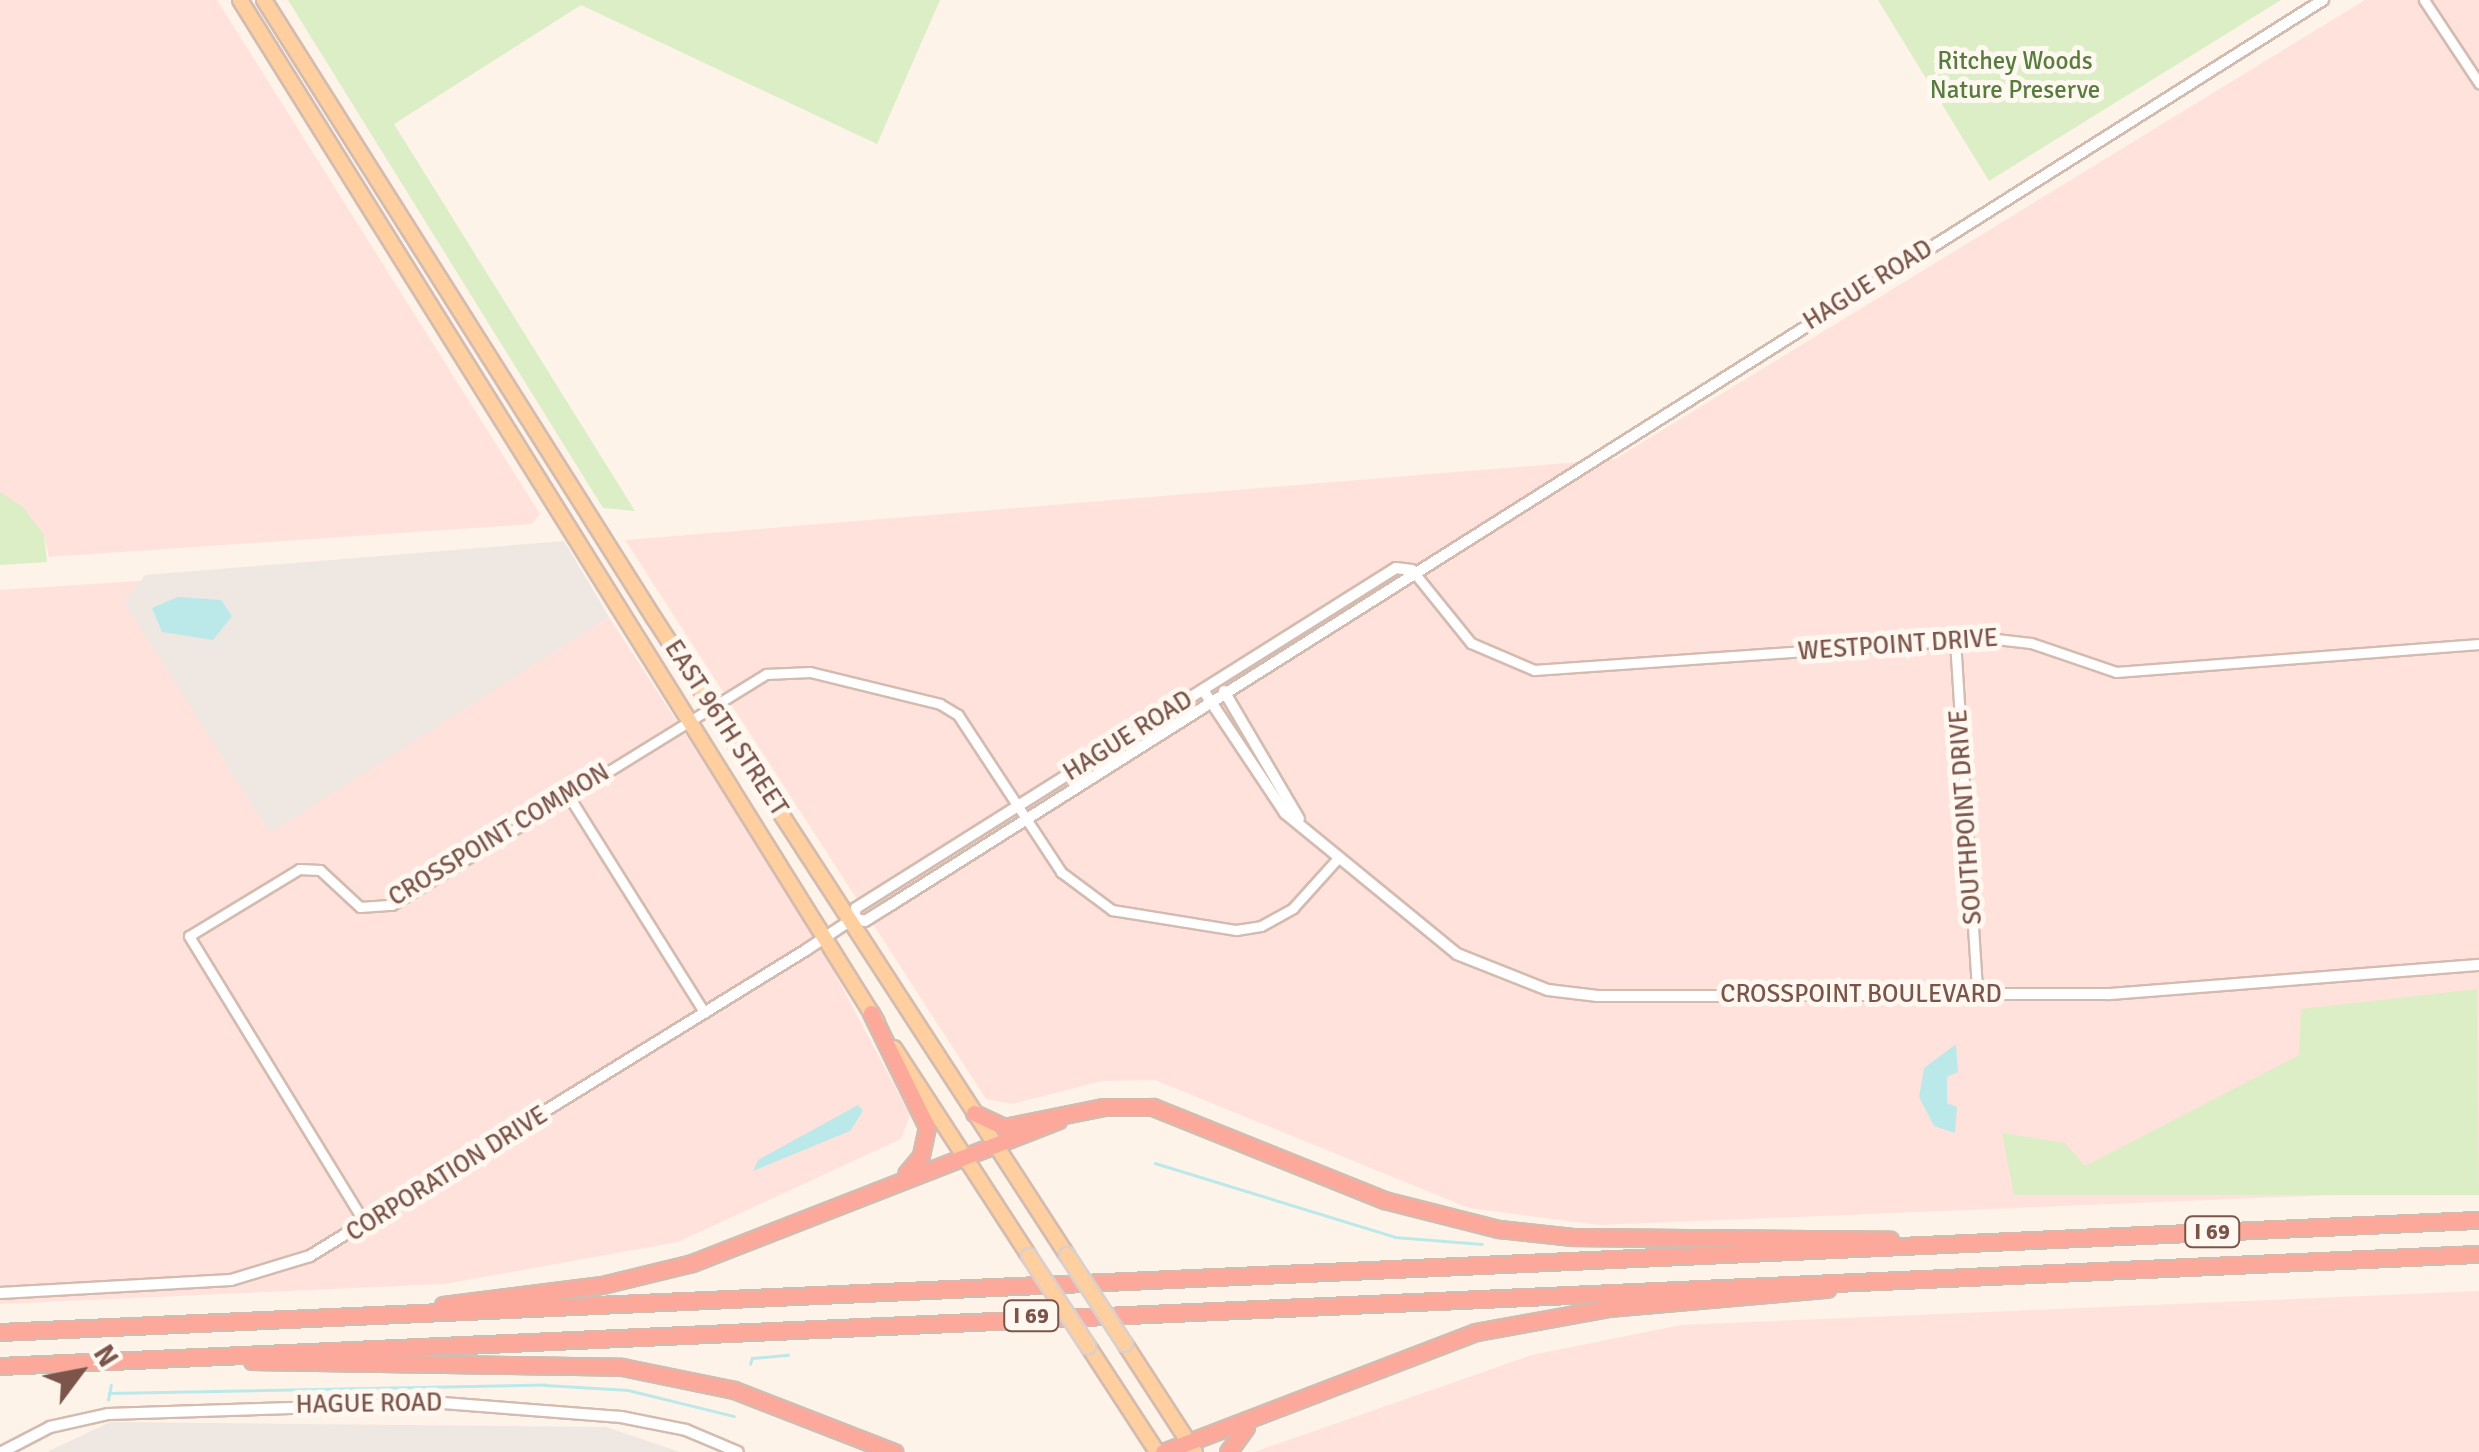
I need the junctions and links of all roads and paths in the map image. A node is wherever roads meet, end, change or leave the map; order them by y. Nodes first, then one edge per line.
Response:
1 (240, 0) edge
2 (264, 0) edge
3 (2323, 0) edge
4 (2424, 0) edge
5 (2479, 83) edge
6 (434, 309) junction
7 (514, 398) junction
8 (1412, 570) junction
9 (600, 573) junction
10 (654, 618) junction
11 (1955, 640) junction
12 (2479, 644) edge
13 (1217, 680) junction
14 (1203, 690) junction
15 (1226, 695) junction
16 (713, 704) junction
17 (1212, 704) junction
18 (690, 717) junction
19 (568, 795) junction
20 (1020, 805) junction
21 (1299, 818) junction
22 (1028, 819) junction
23 (1339, 856) junction
24 (852, 920) junction
25 (827, 936) junction
26 (2479, 965) edge
27 (1977, 994) junction
28 (705, 1013) junction
29 (871, 1013) junction
30 (974, 1113) junction
31 (1062, 1118) junction
32 (996, 1146) junction
33 (963, 1154) junction
34 (895, 1180) junction
35 (2479, 1220) edge
36 (366, 1225) junction
37 (1944, 1244) junction
38 (2479, 1254) edge
39 (1860, 1282) junction
40 (0, 1293) edge
41 (376, 1315) junction
42 (0, 1332) edge
43 (203, 1357) junction
44 (0, 1366) edge
45 (1250, 1423) junction
46 (1193, 1448) edge
47 (2, 1452) edge
48 (738, 1452) edge
49 (894, 1452) edge
50 (1160, 1452) edge
51 (1228, 1452) edge

1 - 6 main road, EAST 96TH STREET
2 - 7 main road, EAST 96TH STREET
3 - 8 street, HAGUE ROAD
4 - 5 street
6 - 7 main road
6 - 9 main road, EAST 96TH STREET
7 - 10 main road, EAST 96TH STREET
8 - 11 street, WESTPOINT DRIVE
8 - 13 street, HAGUE ROAD
8 - 15 street, HAGUE ROAD
9 - 10 main road
9 - 18 main road, EAST 96TH STREET
10 - 16 main road, EAST 96TH STREET
11 - 12 street, WESTPOINT DRIVE
11 - 27 street, SOUTHPOINT DRIVE
13 - 14 street, HAGUE ROAD
13 - 15 street, CROSSPOINT BOULEVARD
14 - 17 street, CROSSPOINT BOULEVARD
14 - 20 street, HAGUE ROAD
15 - 17 street, HAGUE ROAD
15 - 21 street, CROSSPOINT BOULEVARD
16 - 18 street, CROSSPOINT COMMON
16 - 20 street, CROSSPOINT COMMON
16 - 24 main road, EAST 96TH STREET
17 - 21 street, CROSSPOINT BOULEVARD
17 - 22 street, HAGUE ROAD
18 - 19 street, CROSSPOINT COMMON
18 - 25 main road, EAST 96TH STREET
19 - 28 street
19 - 36 street, CROSSPOINT COMMON
20 - 22 street, CROSSPOINT COMMON
20 - 24 street, HAGUE ROAD
21 - 23 street, CROSSPOINT BOULEVARD
22 - 23 street, CROSSPOINT COMMON
22 - 24 street, HAGUE ROAD
23 - 27 street, CROSSPOINT BOULEVARD
24 - 25 street, CORPORATION DRIVE
24 - 30 main road, EAST 96TH STREET
25 - 28 street, CORPORATION DRIVE
25 - 29 main road, EAST 96TH STREET
26 - 27 street, CROSSPOINT BOULEVARD
28 - 36 street, CORPORATION DRIVE
29 - 33 main road, EAST 96TH STREET
29 - 34 highway
30 - 31 highway
30 - 32 main road, EAST 96TH STREET
31 - 32 highway
31 - 37 highway
32 - 33 highway
32 - 46 main road, EAST 96TH STREET, bridge
33 - 34 highway
33 - 50 main road, EAST 96TH STREET, bridge
34 - 41 highway
35 - 37 highway, I 69
36 - 40 street, CORPORATION DRIVE
37 - 41 highway, I 69
38 - 39 highway, I 69
39 - 43 highway, I 69
39 - 45 highway
41 - 42 highway, I 69
43 - 44 highway, I 69
43 - 49 highway
45 - 46 highway
45 - 51 highway
46 - 50 highway
47 - 48 street, HAGUE ROAD

